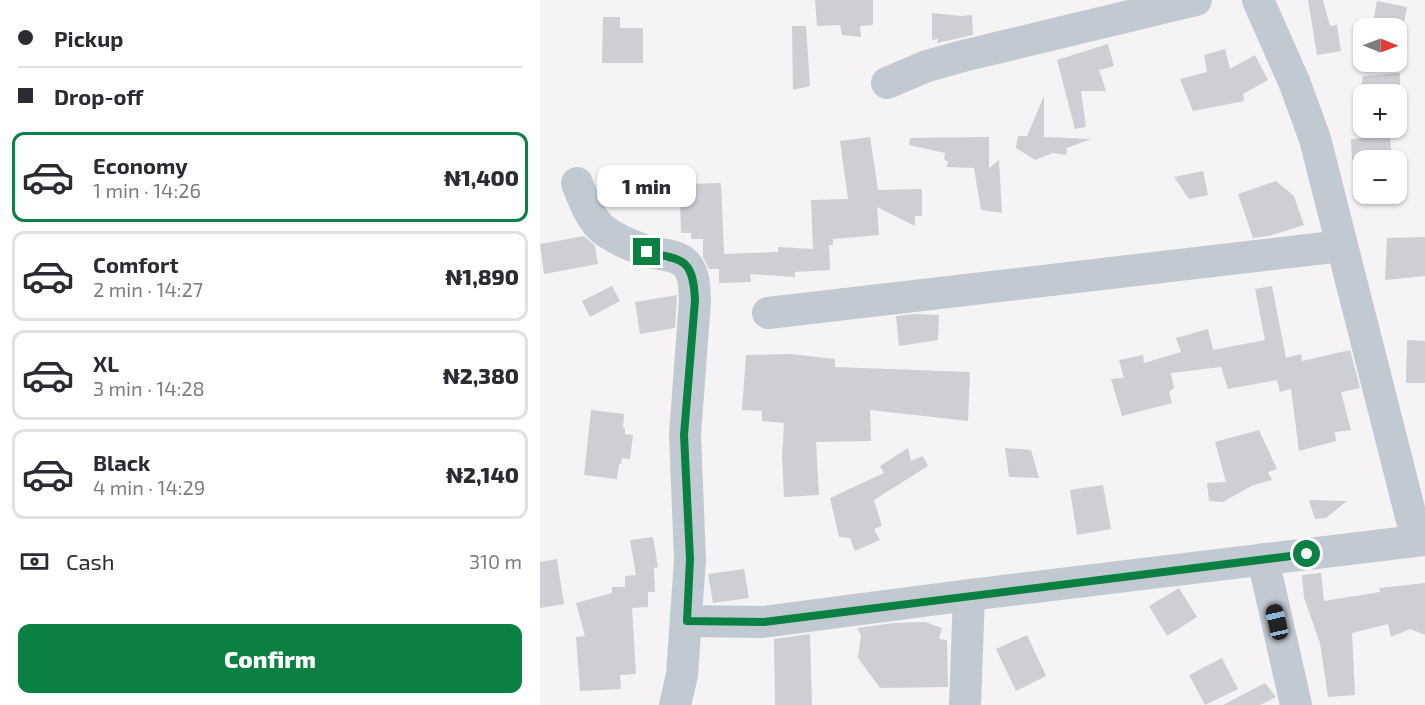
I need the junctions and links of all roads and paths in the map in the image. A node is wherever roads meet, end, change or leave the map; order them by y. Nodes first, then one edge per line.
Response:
1 (1196, 0) edge
2 (1258, 0) edge
3 (887, 83) dead end
4 (577, 183) dead end
5 (1342, 246) junction
6 (768, 313) dead end
7 (1421, 540) edge
8 (1263, 559) junction
9 (969, 595) junction
10 (687, 621) junction
11 (675, 705) edge
12 (965, 705) edge
13 (1296, 705) edge

1 - 3 street
2 - 5 street
4 - 10 street
5 - 6 street
5 - 7 street
7 - 8 street
8 - 9 street
8 - 13 street
9 - 10 street
9 - 12 street
10 - 11 street

